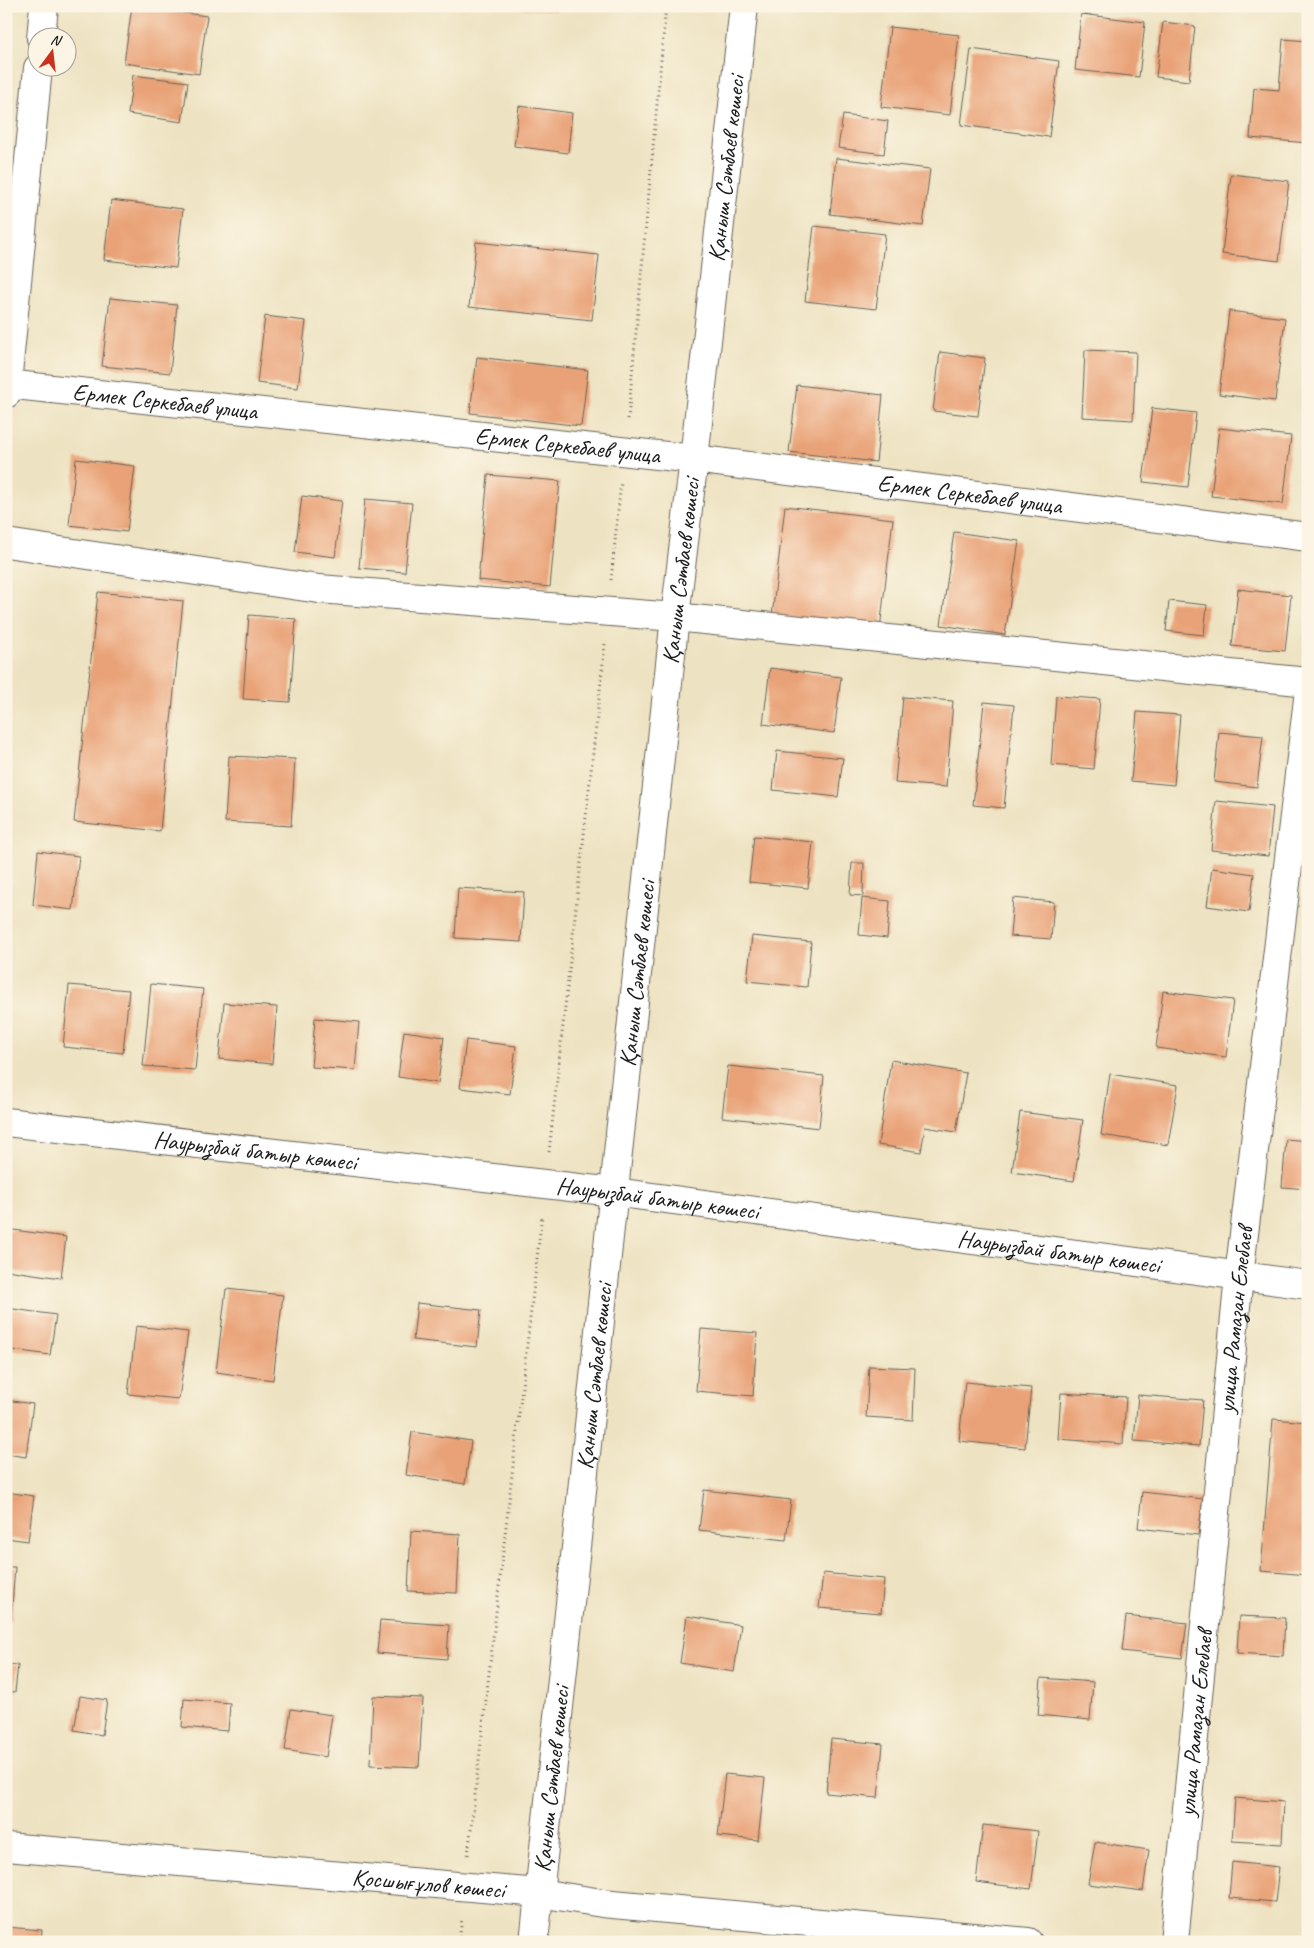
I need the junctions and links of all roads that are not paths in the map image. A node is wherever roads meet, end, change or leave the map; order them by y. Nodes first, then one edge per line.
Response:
1 (44, 6) edge
2 (744, 6) edge
3 (42, 28) edge
4 (37, 78) edge
5 (7, 387) edge
6 (694, 459) junction
7 (1308, 537) edge
8 (6, 543) edge
9 (675, 617) junction
10 (1308, 682) edge
11 (1308, 699) edge
12 (6, 1122) edge
13 (614, 1192) junction
14 (1239, 1276) junction
15 (1308, 1285) edge
16 (6, 1846) edge
17 (540, 1892) junction
18 (534, 1942) edge
19 (1028, 1942) edge
20 (1174, 1942) edge

1 - 3 street
2 - 6 street, Қаныш Сәтбаев көшесі
4 - 5 street
5 - 6 street, Ермек Серкебаев улица
6 - 7 street, Ермек Серкебаев улица
6 - 9 street, Қаныш Сәтбаев көшесі
8 - 9 street
9 - 10 street
9 - 13 street, Қаныш Сәтбаев көшесі
11 - 14 street, улица Рамазан Елебаев
12 - 13 street, Наурызбай батыр көшесі
13 - 14 street, Наурызбай батыр көшесі
13 - 17 street, Қаныш Сәтбаев көшесі
14 - 15 street, Наурызбай батыр көшесі
14 - 20 street, улица Рамазан Елебаев
16 - 17 street, Қосшығұлов көшесі
17 - 18 street, Қаныш Сәтбаев көшесі
17 - 19 street, Қосшығұлов көшесі

